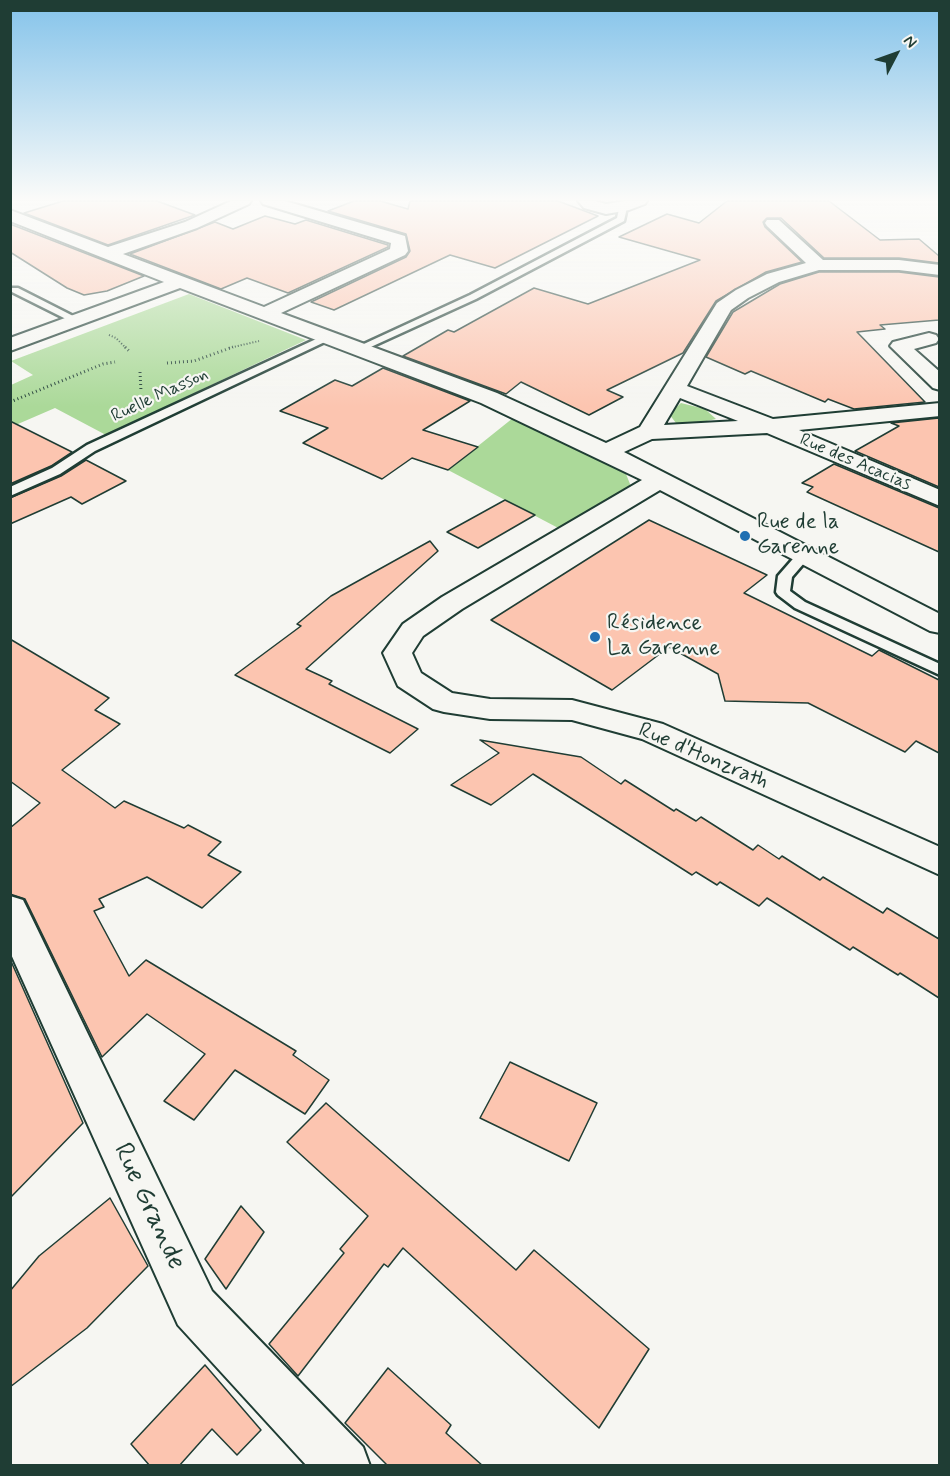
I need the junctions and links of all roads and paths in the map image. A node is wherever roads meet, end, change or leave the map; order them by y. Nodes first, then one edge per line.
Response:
1 (150, 270) edge
2 (359, 270) edge
3 (524, 270) edge
4 (801, 270) edge
5 (180, 282) junction
6 (15, 290) dead end
7 (265, 314) junction
8 (76, 320) junction
9 (327, 337) junction
10 (929, 339) dead end
11 (10, 345) edge
12 (358, 349) junction
13 (115, 362) dead end
14 (140, 372) dead end
15 (939, 384) edge
16 (674, 388) junction
17 (141, 391) dead end
18 (10, 402) edge
19 (939, 409) edge
20 (770, 426) junction
21 (648, 432) junction
22 (606, 452) junction
23 (659, 480) junction
24 (10, 492) edge
25 (939, 499) edge
26 (804, 555) junction
27 (939, 625) edge
28 (939, 670) edge
29 (939, 862) edge
30 (10, 910) edge
31 (344, 1466) edge

1 - 5 street
2 - 7 street
3 - 12 lane
4 - 16 street
5 - 7 street
5 - 8 street
6 - 8 lane
7 - 9 street
8 - 11 street
9 - 12 street
9 - 24 lane, Ruelle Masson
10 - 15 street
12 - 22 street
13 - 18 path
14 - 17 path
16 - 20 street, Rue des Acacias
16 - 21 street
19 - 20 street
20 - 21 street
20 - 25 street, Rue des Acacias
21 - 22 street
22 - 23 street
23 - 26 street
23 - 29 street, Rue d'Honzrath
26 - 27 street
26 - 28 lane
30 - 31 street, Rue Grande

